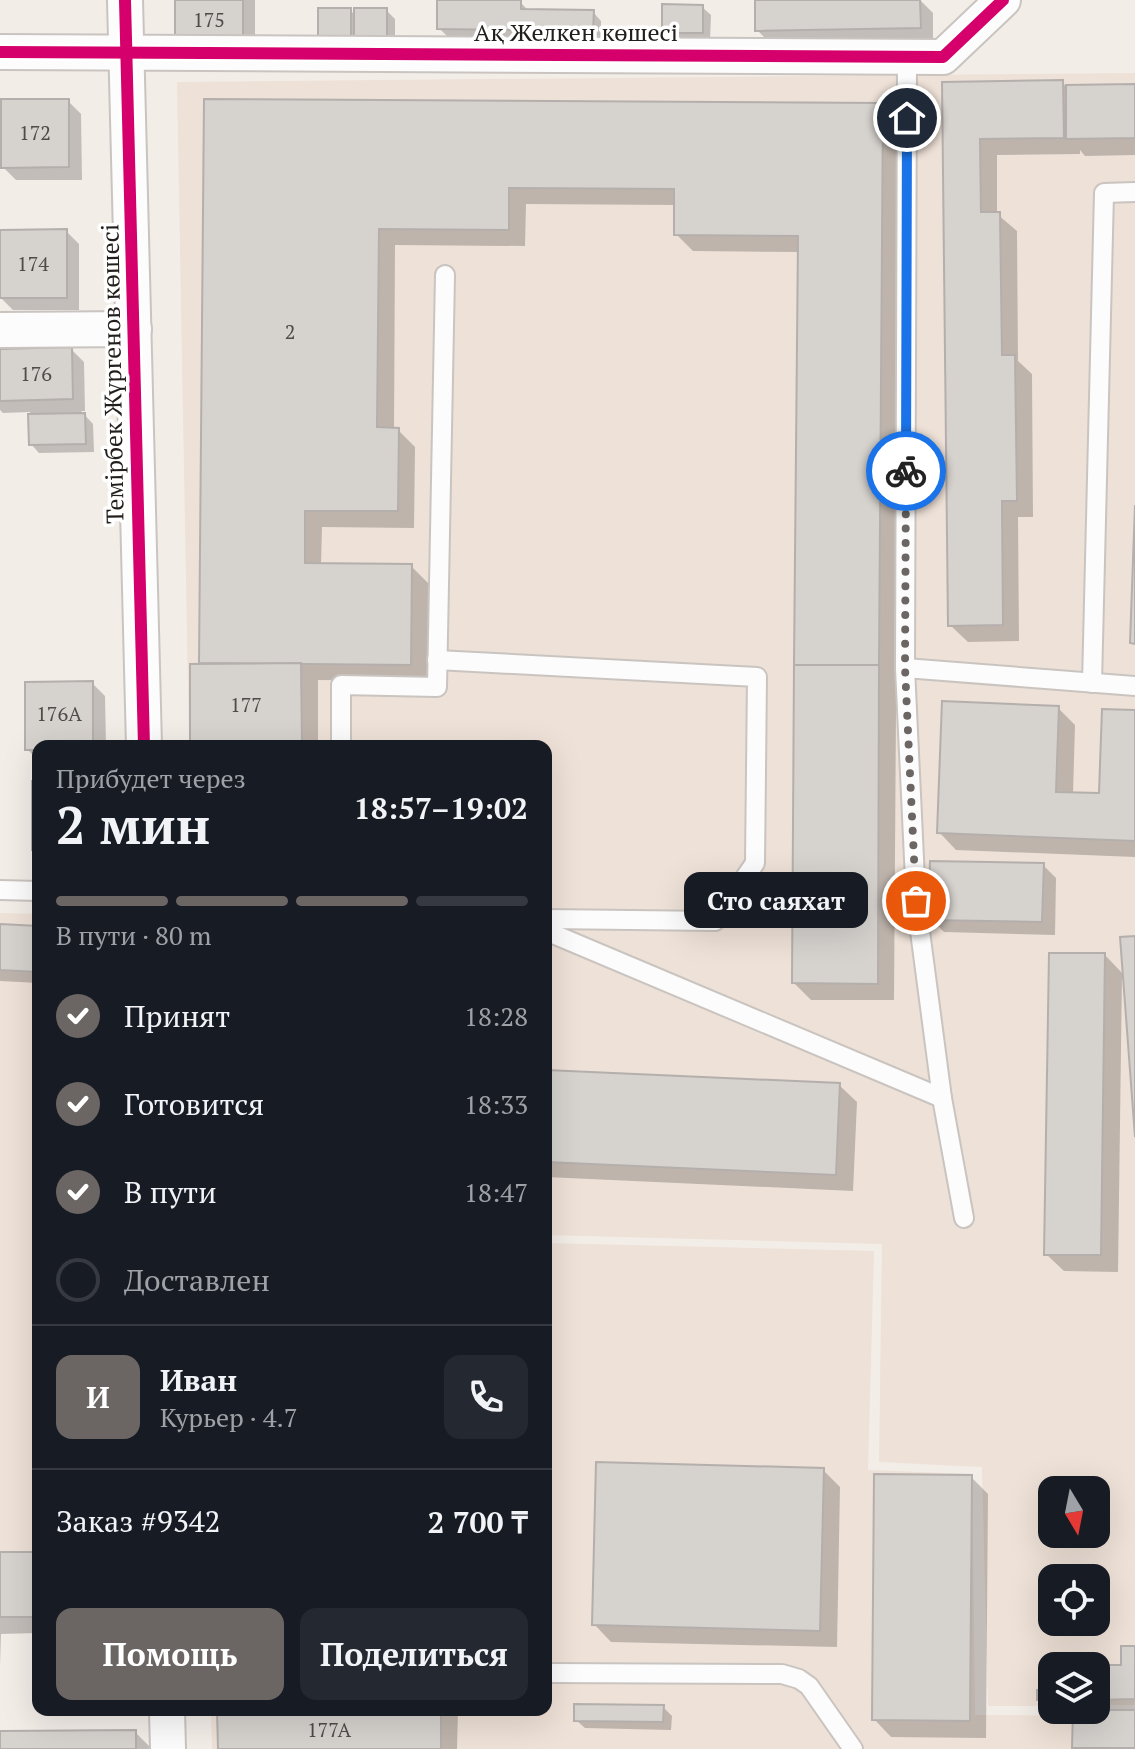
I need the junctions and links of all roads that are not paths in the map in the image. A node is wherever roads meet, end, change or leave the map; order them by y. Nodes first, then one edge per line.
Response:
1 (125, 0) edge
2 (1003, 0) edge
3 (0, 52) edge
4 (125, 53) junction
5 (907, 57) junction
6 (1135, 192) edge
7 (445, 275) dead end
8 (134, 329) junction
9 (0, 330) edge
10 (437, 660) junction
11 (905, 668) junction
12 (1092, 683) junction
13 (1135, 686) edge
14 (144, 740) edge
15 (341, 740) edge
16 (0, 890) edge
17 (32, 891) edge
18 (552, 919) edge
19 (552, 934) edge
20 (942, 1098) junction
21 (964, 1218) dead end
22 (552, 1673) edge
23 (167, 1716) edge
24 (168, 1749) edge
25 (853, 1749) edge

1 - 4 street, Темірбек Жүргенов көшесі
2 - 5 street, Ақ Желкен көшесі
3 - 4 street, Ақ Желкен көшесі
4 - 5 street, Ақ Желкен көшесі
4 - 8 street, Темірбек Жүргенов көшесі
5 - 11 lane
6 - 12 lane
7 - 10 lane
8 - 9 street
8 - 14 street, Темірбек Жүргенов көшесі
10 - 15 lane
10 - 18 lane
11 - 12 lane
11 - 20 lane
12 - 13 lane
16 - 17 lane
19 - 20 lane
20 - 21 lane
22 - 25 lane
23 - 24 street

